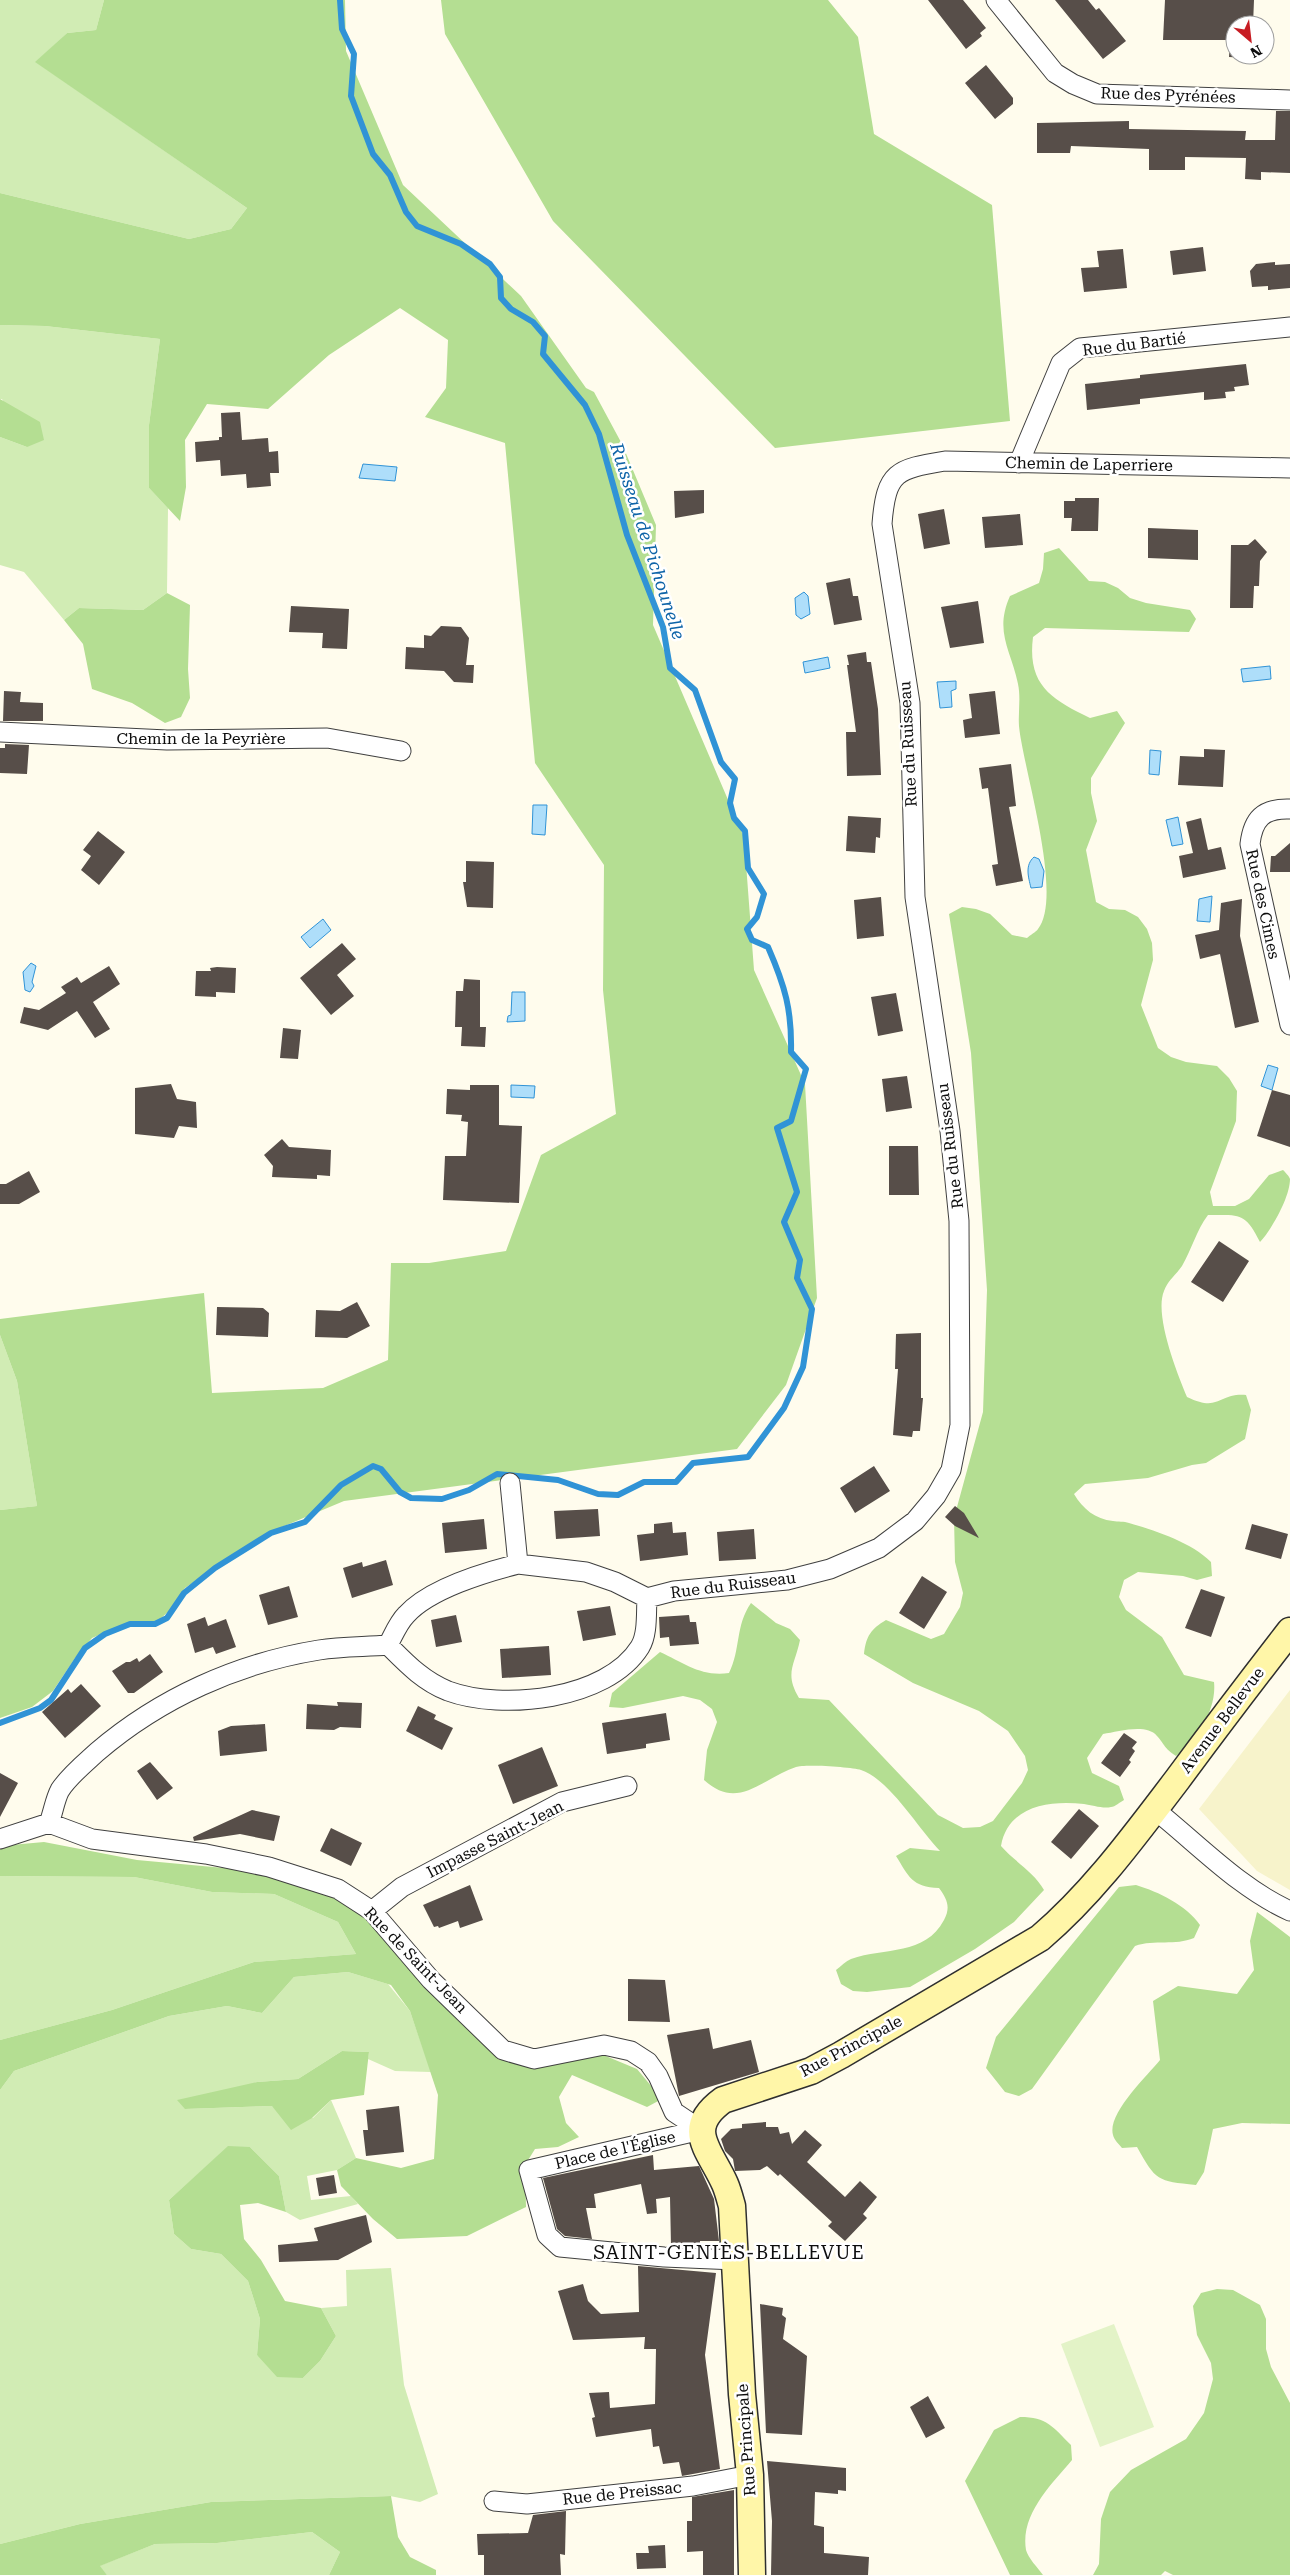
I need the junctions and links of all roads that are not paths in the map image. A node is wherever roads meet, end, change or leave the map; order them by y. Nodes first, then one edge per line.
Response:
1 (996, 0) edge
2 (1290, 100) edge
3 (1290, 327) edge
4 (1019, 463) junction
5 (1290, 468) edge
6 (892, 479) joint
7 (0, 732) edge
8 (401, 751) dead end
9 (1290, 809) edge
10 (1290, 1025) edge
11 (510, 1483) dead end
12 (518, 1564) junction
13 (647, 1598) junction
14 (1290, 1631) edge
15 (388, 1645) junction
16 (627, 1786) dead end
17 (1154, 1809) junction
18 (49, 1823) junction
19 (0, 1839) edge
20 (372, 1911) junction
21 (1290, 1911) edge
22 (701, 2130) junction
23 (736, 2260) junction
24 (750, 2475) junction
25 (494, 2501) dead end
26 (752, 2575) edge

1 - 2 street, Rue des Pyrénées
3 - 4 street, Rue du Bartié
4 - 5 street, Chemin de Laperriere
4 - 6 street, Chemin de Laperriere
6 - 13 street, Rue du Ruisseau
7 - 8 street, Chemin de la Peyrière
9 - 10 street, Rue des Cimes
11 - 12 street
12 - 13 street, Rue du Ruisseau
12 - 15 street, Rue du Ruisseau
13 - 15 street, Rue du Ruisseau
14 - 17 main road, Avenue Bellevue
15 - 18 street
16 - 20 street, Impasse Saint-Jean
17 - 21 street
17 - 22 main road, Rue Principale
18 - 19 street
18 - 20 street, Rue de Saint-Jean
20 - 22 street, Rue de Saint-Jean
22 - 23 main road, Rue Principale
22 - 23 street, Place de l'Église
23 - 24 main road, Rue Principale
24 - 25 street, Rue de Preissac
24 - 26 main road, Rue Principale

